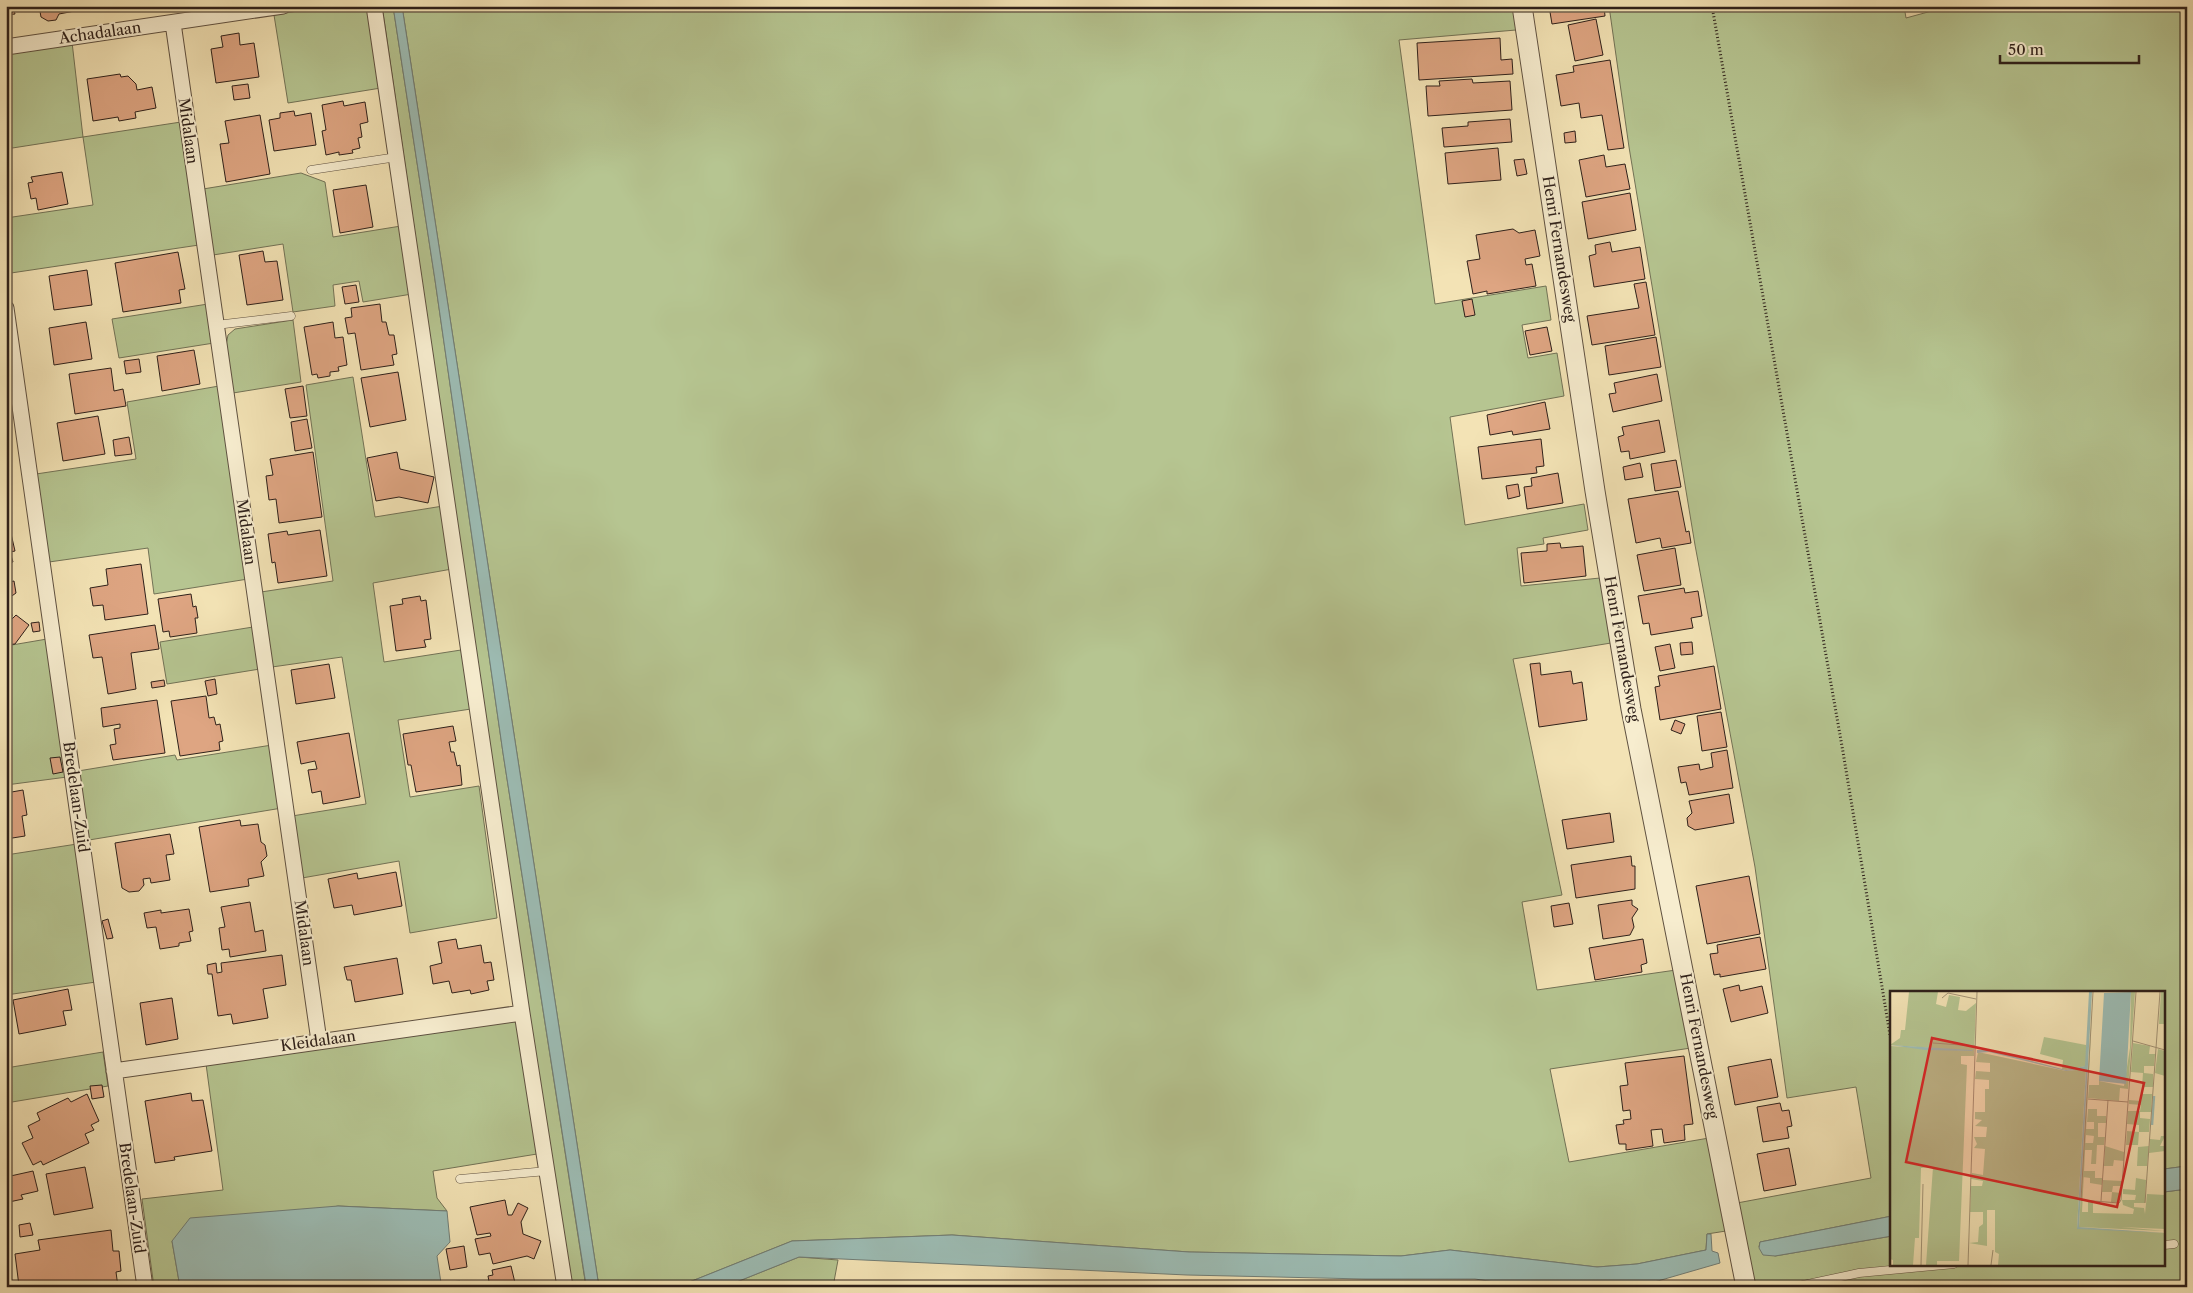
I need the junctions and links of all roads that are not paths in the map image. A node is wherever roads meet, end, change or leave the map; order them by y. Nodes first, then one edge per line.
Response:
1 (283, 6) edge
2 (374, 6) edge
3 (1522, 6) edge
4 (173, 22) junction
5 (6, 47) edge
6 (398, 157) junction
7 (311, 170) dead end
8 (6, 308) edge
9 (291, 316) dead end
10 (216, 325) junction
11 (522, 1013) junction
12 (319, 1041) junction
13 (114, 1071) junction
14 (547, 1171) junction
15 (460, 1179) dead end
16 (2174, 1244) dead end
17 (2166, 1245) edge
18 (1933, 1266) edge
19 (145, 1287) edge
20 (565, 1287) edge
21 (1746, 1287) edge
22 (1794, 1287) edge

1 - 4 street, Achadalaan
2 - 6 street
3 - 21 street, Henri Fernandesweg
4 - 5 street, Achadalaan
4 - 10 street, Midalaan
6 - 7 lane
6 - 11 street
8 - 13 street, Bredelaan-Zuid
9 - 10 lane
10 - 12 street, Midalaan
11 - 12 street, Kleidalaan
11 - 14 street
12 - 13 street, Kleidalaan
13 - 19 street, Bredelaan-Zuid
14 - 15 lane
14 - 20 street
16 - 17 lane
18 - 22 lane

